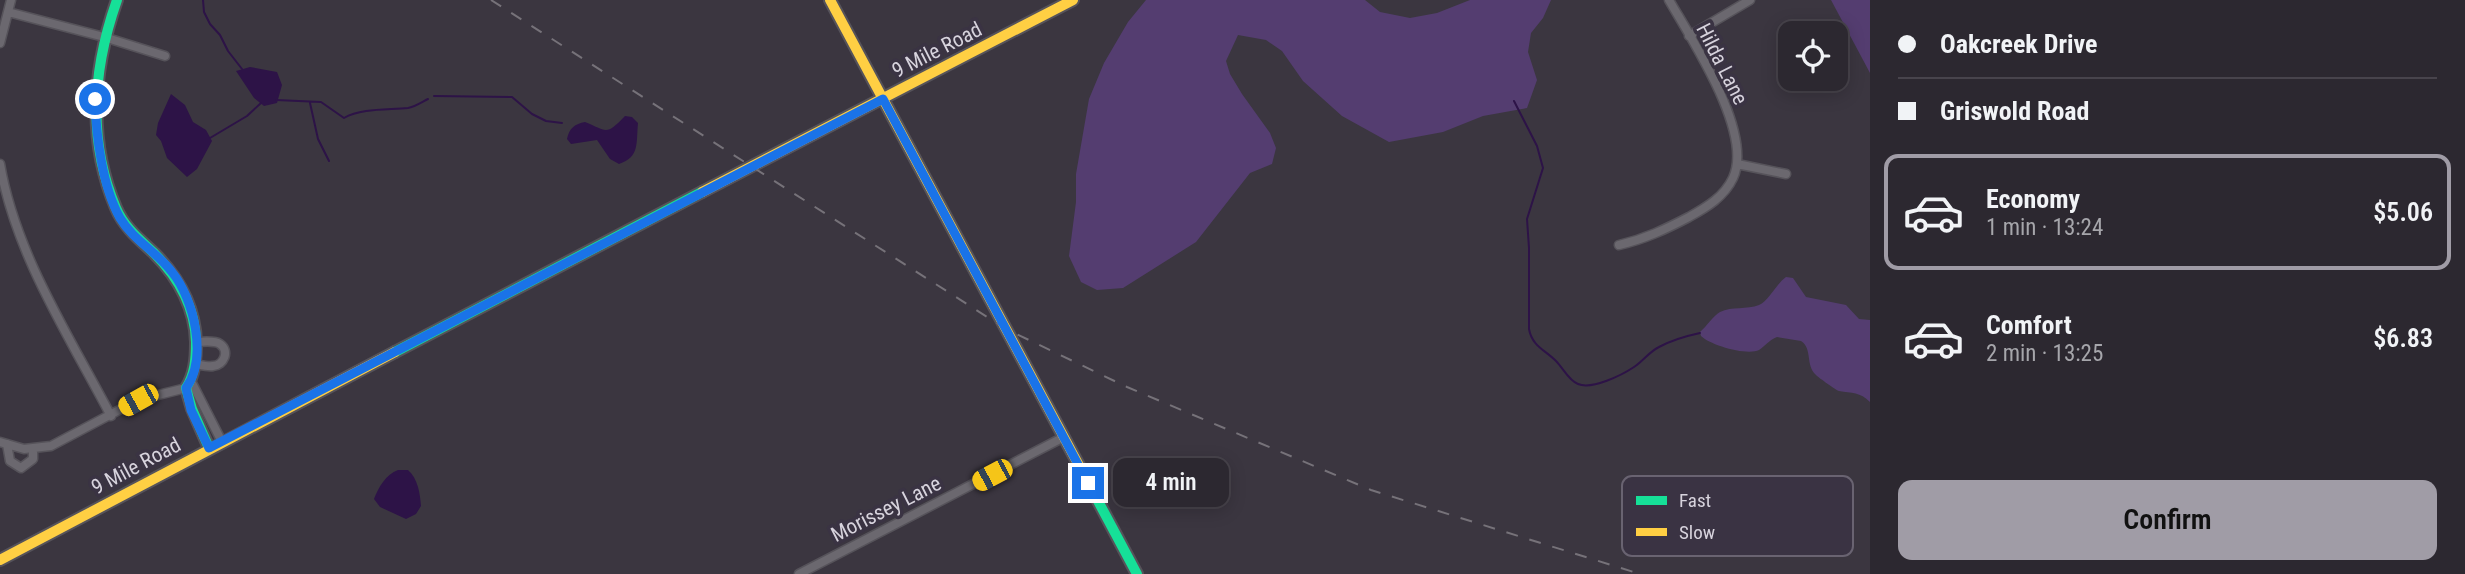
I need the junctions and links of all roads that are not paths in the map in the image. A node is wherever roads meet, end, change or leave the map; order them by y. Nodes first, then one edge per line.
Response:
1 (10, 0) edge
2 (117, 0) edge
3 (830, 0) edge
4 (1073, 0) edge
5 (1669, 0) edge
6 (1750, 0) edge
7 (8, 12) junction
8 (1689, 36) junction
9 (104, 37) junction
10 (0, 43) edge
11 (165, 55) dead end
12 (883, 99) junction
13 (0, 164) edge
14 (1737, 164) junction
15 (1786, 174) dead end
16 (1619, 244) dead end
17 (196, 342) junction
18 (196, 363) junction
19 (189, 385) junction
20 (111, 415) junction
21 (1064, 437) junction
22 (222, 442) junction
23 (4, 443) edge
24 (33, 448) junction
25 (209, 448) junction
26 (0, 560) edge
27 (799, 574) edge
28 (1137, 574) edge

1 - 7 street
2 - 9 street
3 - 12 street
4 - 12 street, 9 Mile Road
5 - 8 street, Hilda Lane
6 - 8 street
7 - 9 street
7 - 10 street
8 - 14 street, Hilda Lane
9 - 11 street
9 - 17 street
12 - 21 street
12 - 22 street, 9 Mile Road
13 - 20 street
14 - 15 street
14 - 16 street
17 - 18 street
17 - 18 street
18 - 19 street
19 - 20 street
19 - 22 street
19 - 25 street
20 - 24 street
21 - 27 street, Morissey Lane
21 - 28 street
22 - 25 street, 9 Mile Road
23 - 24 street
23 - 24 street
25 - 26 street, 9 Mile Road

